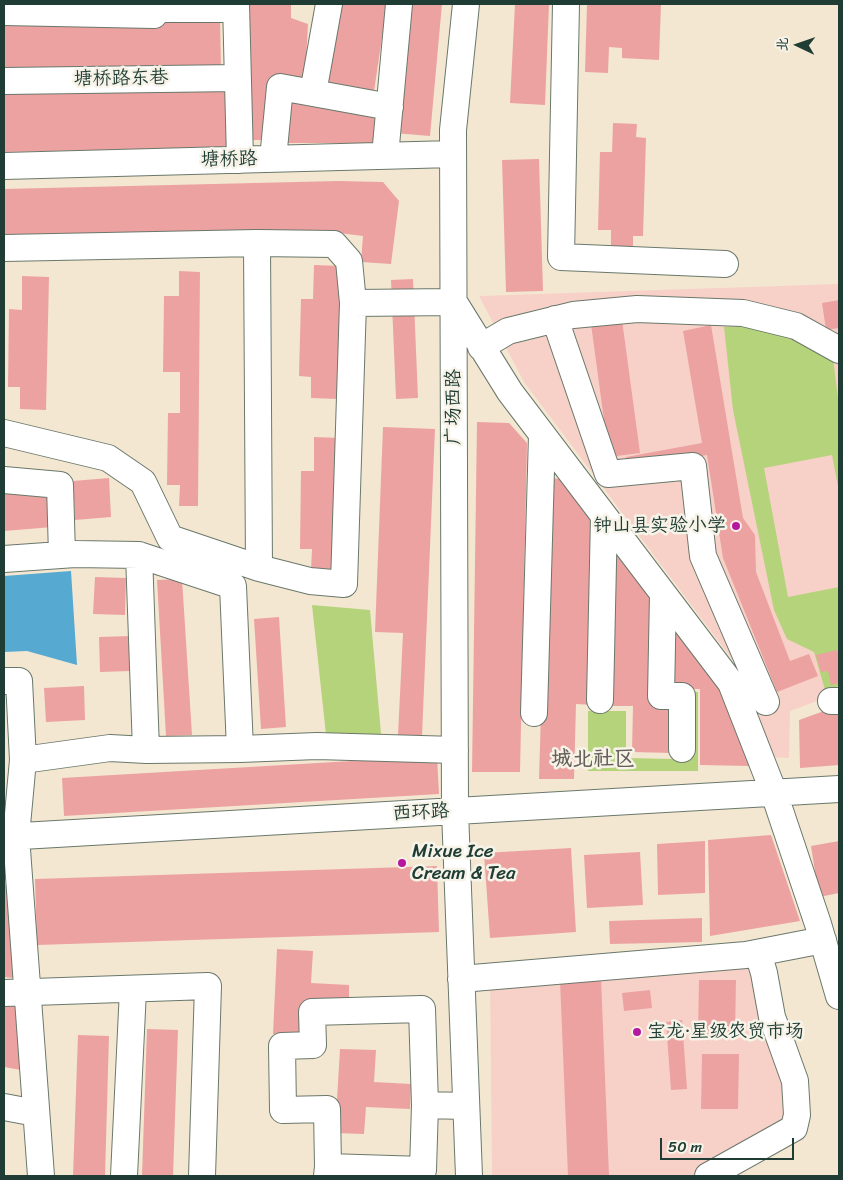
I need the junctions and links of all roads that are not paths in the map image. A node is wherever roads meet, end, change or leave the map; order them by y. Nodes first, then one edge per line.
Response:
1 (329, 4) edge
2 (399, 4) edge
3 (466, 4) edge
4 (566, 4) edge
5 (158, 6) edge
6 (236, 6) edge
7 (4, 12) edge
8 (238, 78) junction
9 (4, 81) edge
10 (313, 93) junction
11 (390, 107) junction
12 (453, 154) junction
13 (385, 156) junction
14 (273, 159) junction
15 (240, 160) junction
16 (4, 166) edge
17 (257, 244) junction
18 (4, 248) edge
19 (725, 264) dead end
20 (454, 302) junction
21 (353, 303) junction
22 (555, 320) junction
23 (481, 347) junction
24 (839, 350) edge
25 (4, 433) edge
26 (542, 435) junction
27 (4, 480) edge
28 (604, 517) junction
29 (62, 555) junction
30 (139, 555) junction
31 (4, 558) edge
32 (259, 568) junction
33 (663, 594) junction
34 (4, 681) edge
35 (600, 700) dead end
36 (766, 702) dead end
37 (534, 713) dead end
38 (240, 749) junction
39 (682, 749) dead end
40 (146, 750) junction
41 (454, 750) junction
42 (23, 760) junction
43 (839, 789) edge
44 (774, 793) junction
45 (454, 811) junction
46 (10, 837) edge
47 (823, 940) junction
48 (758, 953) junction
49 (461, 979) junction
50 (133, 990) junction
51 (16, 994) edge
52 (839, 996) edge
53 (425, 1105) junction
54 (466, 1106) junction
55 (4, 1108) edge
56 (36, 1113) junction
57 (328, 1172) edge
58 (423, 1173) edge
59 (41, 1176) edge
60 (124, 1176) edge
61 (202, 1176) edge
62 (469, 1176) edge
63 (708, 1176) edge

1 - 10 street
2 - 11 street
3 - 12 street, 广场西路
4 - 19 street
5 - 6 street
5 - 7 street
6 - 8 street
8 - 9 street, 塘桥路东巷
8 - 15 street
10 - 11 street
10 - 14 street
11 - 13 street
12 - 13 street, 塘桥路
12 - 20 street, 广场西路
13 - 14 street, 塘桥路
14 - 15 street, 塘桥路
15 - 16 street, 塘桥路
17 - 18 street
17 - 21 street
17 - 32 street
20 - 21 street
20 - 23 street
20 - 41 street, 广场西路
21 - 32 street
22 - 23 street
22 - 24 street
22 - 36 street
23 - 26 street
25 - 32 street
26 - 28 street
26 - 37 street
27 - 29 street
28 - 33 street
28 - 35 street
29 - 30 street
29 - 31 street
30 - 38 street
30 - 40 street
33 - 39 street
33 - 44 street
34 - 42 street
38 - 40 street
38 - 41 street
40 - 42 street
41 - 45 street, 广场西路
42 - 46 street
43 - 44 street, 西环路
44 - 45 street, 西环路
44 - 47 street
45 - 46 street, 西环路
45 - 49 street, 广场西路
46 - 51 street
47 - 48 street
47 - 52 street
48 - 49 street
48 - 63 street
49 - 54 street, 广场西路
50 - 51 street
50 - 60 street
50 - 61 street
51 - 56 street
53 - 54 street
53 - 57 street
53 - 58 street
54 - 62 street, 广场西路
55 - 56 street
56 - 59 street
57 - 58 street

